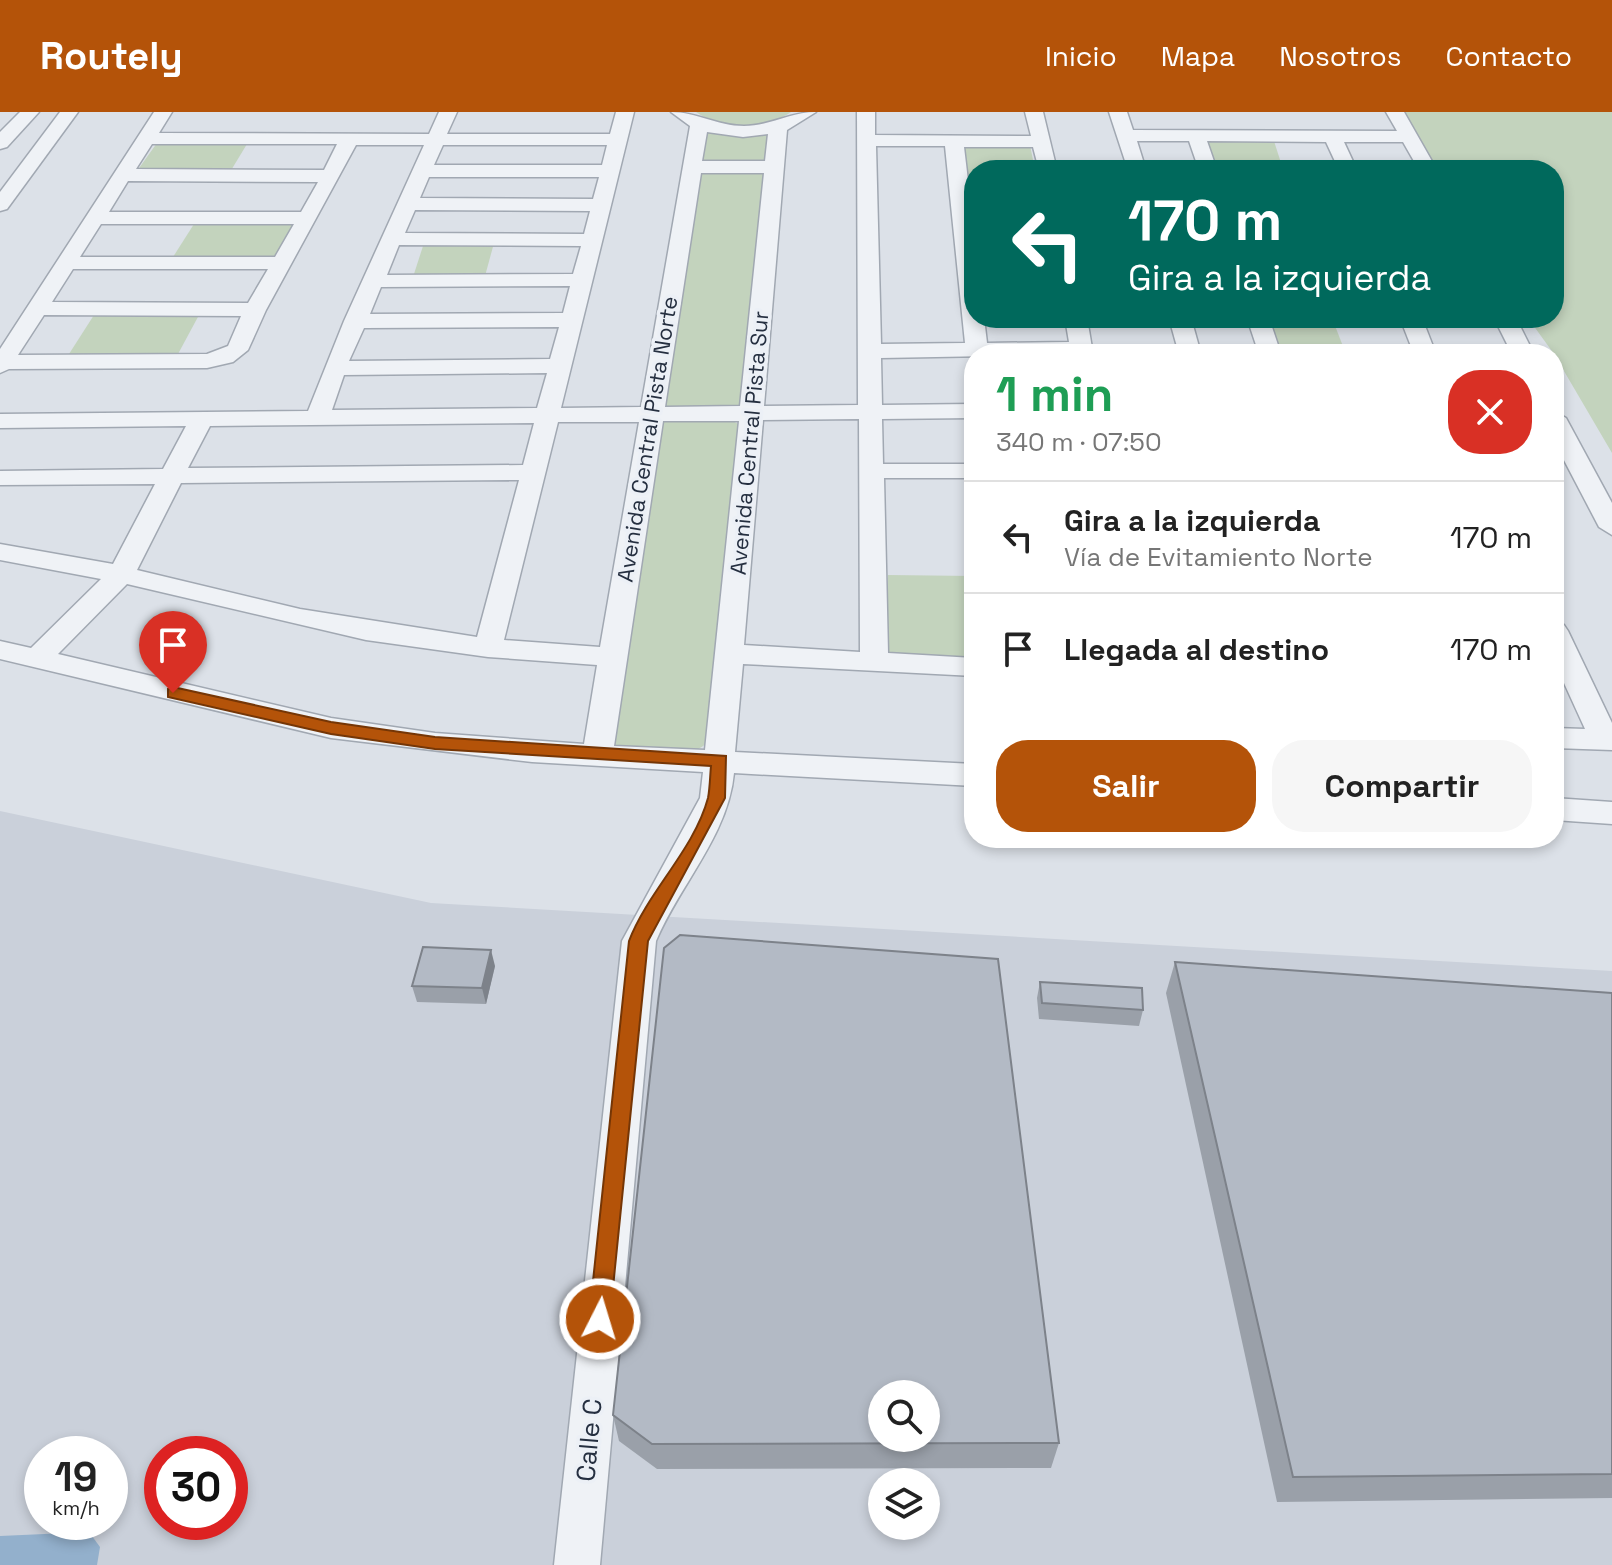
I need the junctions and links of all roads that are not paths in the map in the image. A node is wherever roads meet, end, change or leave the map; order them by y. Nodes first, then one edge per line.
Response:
1 (30, 112) edge
2 (69, 112) edge
3 (163, 112) edge
4 (448, 112) edge
5 (625, 112) edge
6 (807, 112) edge
7 (866, 112) edge
8 (1034, 112) edge
9 (1118, 112) edge
10 (1395, 112) edge
11 (690, 118) edge
12 (778, 126) junction
13 (1126, 135) junction
14 (1196, 136) junction
15 (1333, 137) junction
16 (1410, 137) junction
17 (146, 138) junction
18 (349, 139) junction
19 (437, 139) junction
20 (618, 140) junction
21 (866, 140) junction
22 (954, 141) junction
23 (1043, 142) junction
24 (0, 143) edge
25 (1046, 160) edge
26 (1134, 160) edge
27 (1204, 160) edge
28 (1343, 160) edge
29 (1423, 160) edge
30 (692, 167) junction
31 (772, 167) junction
32 (423, 171) junction
33 (612, 171) junction
34 (123, 175) junction
35 (331, 176) junction
36 (409, 204) junction
37 (0, 205) edge
38 (602, 205) junction
39 (94, 218) junction
40 (307, 218) junction
41 (964, 232) edge
42 (394, 239) junction
43 (593, 240) junction
44 (64, 263) junction
45 (282, 263) junction
46 (584, 280) junction
47 (373, 281) junction
48 (35, 308) junction
49 (255, 310) junction
50 (574, 320) junction
51 (355, 321) junction
52 (964, 350) edge
53 (871, 351) junction
54 (1, 364) edge
55 (562, 366) junction
56 (335, 368) junction
57 (870, 411) junction
58 (964, 411) edge
59 (752, 413) junction
60 (651, 415) junction
61 (547, 417) junction
62 (317, 419) junction
63 (201, 420) junction
64 (0, 421) edge
65 (1564, 437) edge
66 (873, 471) junction
67 (964, 471) edge
68 (534, 472) junction
69 (175, 476) junction
70 (0, 478) edge
71 (1612, 527) edge
72 (0, 552) edge
73 (121, 574) junction
74 (488, 648) junction
75 (0, 650) edge
76 (731, 654) junction
77 (39, 657) junction
78 (613, 657) junction
79 (874, 662) junction
80 (964, 666) edge
81 (1565, 676) edge
82 (1564, 738) edge
83 (1609, 740) edge
84 (597, 755) junction
85 (720, 761) junction
86 (964, 774) edge
87 (1564, 810) edge
88 (1612, 813) edge
89 (577, 1565) edge

1 - 24 street
2 - 37 street
3 - 17 street
4 - 19 street
5 - 20 street
6 - 12 street
7 - 21 street
8 - 23 street
9 - 13 street
10 - 16 street
11 - 12 street
11 - 30 street, Avenida Central Pista Norte
12 - 31 street, Avenida Central Pista Sur
13 - 14 street
13 - 26 street
14 - 15 street
14 - 27 street
15 - 16 street
15 - 28 street
16 - 29 street
17 - 18 street
17 - 34 street
18 - 19 street
18 - 35 street
19 - 20 street
19 - 32 street
20 - 33 street
21 - 22 street
21 - 53 street
22 - 23 street
22 - 41 street
23 - 25 street
30 - 31 street
30 - 60 street, Avenida Central Pista Norte
31 - 59 street, Avenida Central Pista Sur
32 - 33 street
32 - 36 street
33 - 38 street
34 - 35 street
34 - 39 street
35 - 40 street
36 - 38 street
36 - 42 street
38 - 43 street
39 - 40 street
39 - 44 street
40 - 45 street
42 - 43 street
42 - 47 street
43 - 46 street
44 - 45 street
44 - 48 street
45 - 49 street
46 - 47 street
46 - 50 street
47 - 51 street
48 - 49 street
48 - 54 street
49 - 54 street
50 - 51 street
50 - 55 street
51 - 56 street
52 - 53 street
53 - 57 street
55 - 56 street
55 - 61 street
56 - 62 street
57 - 58 street
57 - 59 street
57 - 66 street
59 - 60 street
59 - 76 street, Avenida Central Pista Sur
60 - 61 street
60 - 78 street, Avenida Central Pista Norte
61 - 62 street
61 - 68 street
62 - 63 street
63 - 64 street
63 - 69 street
65 - 71 street
66 - 67 street
66 - 79 street
68 - 69 street
68 - 74 street
69 - 70 street
69 - 73 street
72 - 73 street
73 - 74 street
73 - 77 street
74 - 78 street
75 - 77 street
76 - 79 street
76 - 85 street, Avenida Central Pista Sur
77 - 84 street
78 - 84 street, Avenida Central Pista Norte
79 - 80 street
81 - 83 street
82 - 83 street
84 - 85 street
85 - 86 street
85 - 89 street, Calle C
87 - 88 street

